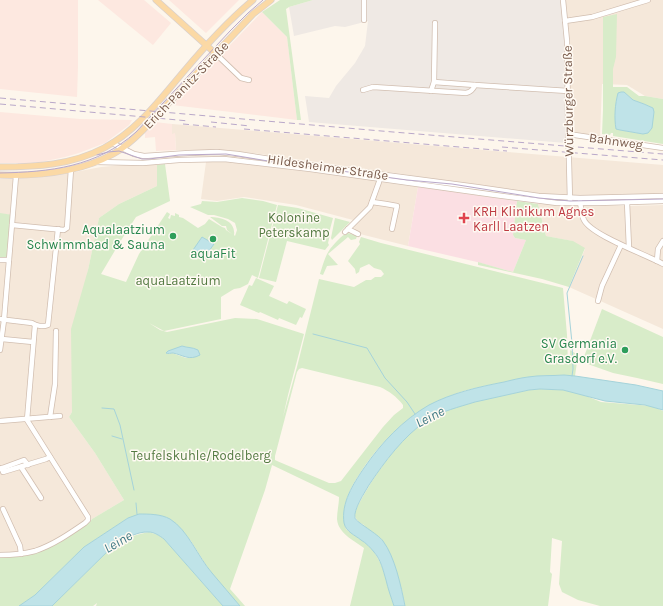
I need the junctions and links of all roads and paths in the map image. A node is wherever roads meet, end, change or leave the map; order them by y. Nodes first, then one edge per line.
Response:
1 (156, 0) edge
2 (253, 0) edge
3 (271, 0) edge
4 (364, 0) edge
5 (563, 0) edge
6 (648, 0) edge
7 (364, 20) dead end
8 (565, 21) junction
9 (435, 23) dead end
10 (206, 46) junction
11 (216, 54) junction
12 (249, 80) dead end
13 (434, 82) junction
14 (475, 85) junction
15 (363, 90) dead end
16 (431, 91) junction
17 (568, 91) junction
18 (568, 134) junction
19 (112, 143) junction
20 (123, 148) junction
21 (663, 148) edge
22 (95, 162) junction
23 (0, 167) edge
24 (71, 169) junction
25 (0, 175) edge
26 (16, 176) junction
27 (380, 176) junction
28 (663, 196) edge
29 (570, 201) junction
30 (580, 201) junction
31 (663, 201) edge
32 (372, 202) junction
33 (627, 202) junction
34 (12, 225) junction
35 (392, 229) dead end
36 (58, 230) junction
37 (358, 234) dead end
38 (663, 241) edge
39 (621, 245) junction
40 (629, 248) junction
41 (0, 260) edge
42 (8, 260) junction
43 (657, 260) junction
44 (663, 264) edge
45 (598, 301) dead end
46 (2, 319) edge
47 (35, 326) junction
48 (56, 331) dead end
49 (2, 339) junction
50 (34, 342) junction
51 (0, 350) edge
52 (60, 416) dead end
53 (50, 417) junction
54 (27, 420) junction
55 (0, 422) edge
56 (50, 457) junction
57 (28, 465) junction
58 (20, 467) junction
59 (1, 469) edge
60 (41, 498) dead end
61 (3, 509) dead end
62 (21, 554) junction
63 (0, 555) edge

1 - 10 main road
2 - 10 main road, Erich-Panitz-Straße
3 - 11 main road, Erich-Panitz-Straße
4 - 7 street
5 - 8 street, Würzburger Straße
6 - 8 street
8 - 17 street, Würzburger Straße
9 - 13 street
10 - 11 main road
10 - 19 main road, Erich-Panitz-Straße
11 - 12 street
11 - 20 main road, Erich-Panitz-Straße
13 - 14 street
13 - 16 street
14 - 16 street
14 - 17 street
15 - 16 street
17 - 18 street, Würzburger Straße
18 - 21 street, Bahnweg
18 - 29 street, Würzburger Straße
19 - 20 street, Hildesheimer Straße
19 - 23 main road
20 - 22 main road, Erich-Panitz-Straße
20 - 27 street, Hildesheimer Straße
22 - 24 main road, Hildesheimer Straße
22 - 27 street, Hildesheimer Straße
24 - 26 main road, Hildesheimer Straße
24 - 36 street
25 - 26 main road, Hildesheimer Straße
26 - 34 street
27 - 29 street, Hildesheimer Straße
27 - 32 street
28 - 30 street, Hildesheimer Straße
29 - 30 street, Hildesheimer Straße
30 - 33 street, Hildesheimer Straße
30 - 39 street
31 - 33 street, Hildesheimer Straße
32 - 35 street
32 - 37 street
33 - 40 street
34 - 36 street
34 - 42 street
36 - 47 street
38 - 43 street
39 - 40 street
39 - 45 street
40 - 43 street
41 - 42 street
42 - 46 street
43 - 44 street
46 - 47 street
46 - 49 street
47 - 50 street
48 - 53 street
49 - 50 street
49 - 51 street
50 - 54 street
52 - 53 street
53 - 54 street
54 - 55 street
54 - 56 street
56 - 57 street
56 - 62 street
57 - 58 street
57 - 59 street
58 - 59 street
58 - 60 street
61 - 62 street
62 - 63 street

